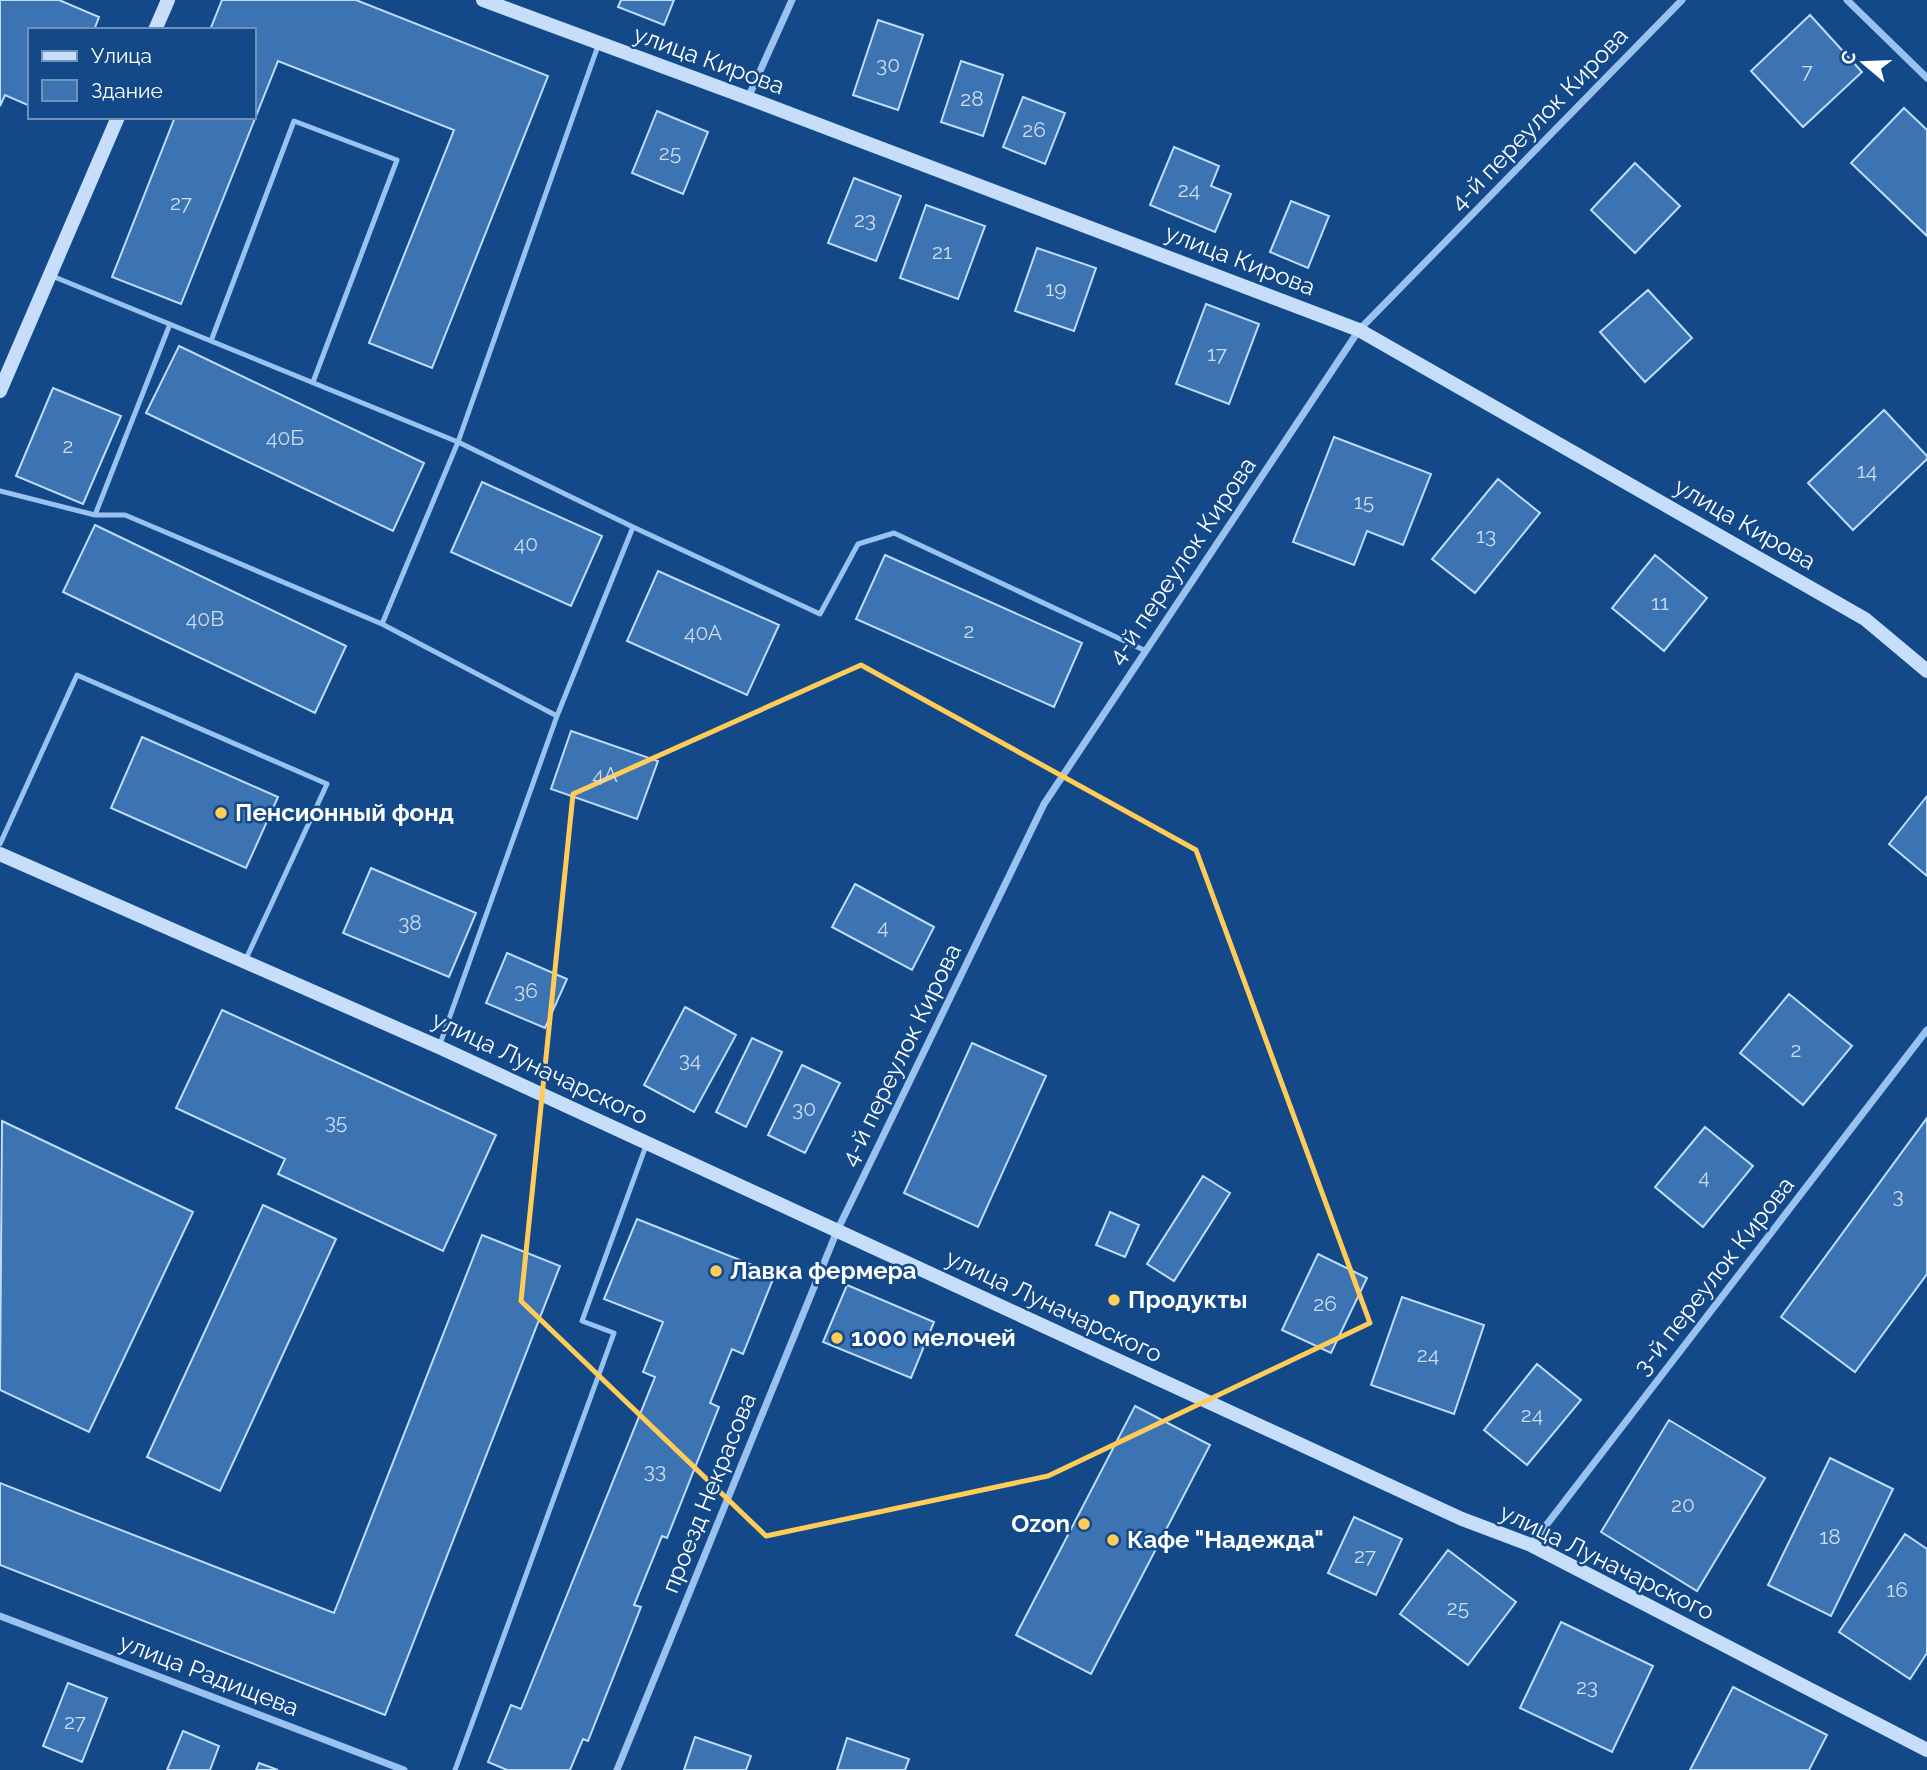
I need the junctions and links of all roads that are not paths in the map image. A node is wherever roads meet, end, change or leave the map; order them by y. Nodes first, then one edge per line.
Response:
1 (168, 0) edge
2 (483, 0) edge
3 (792, 0) edge
4 (1682, 0) edge
5 (1847, 0) edge
6 (156, 28) edge
7 (599, 43) junction
8 (1927, 78) edge
9 (748, 98) junction
10 (117, 119) edge
11 (50, 276) junction
12 (170, 324) junction
13 (1359, 330) junction
14 (211, 341) junction
15 (313, 382) junction
16 (0, 391) edge
17 (458, 442) junction
18 (0, 491) edge
19 (95, 515) junction
20 (633, 527) junction
21 (382, 624) junction
22 (1146, 651) junction
23 (1927, 671) edge
24 (557, 716) junction
25 (0, 845) edge
26 (0, 854) edge
27 (245, 961) junction
28 (1927, 1030) edge
29 (439, 1047) junction
30 (647, 1143) junction
31 (837, 1231) junction
32 (1531, 1545) junction
33 (0, 1616) edge
34 (1927, 1750) edge
35 (404, 1770) edge
36 (455, 1770) edge
37 (617, 1770) edge

1 - 6 street
2 - 7 street, улица Кирова
3 - 9 street
4 - 13 street, 4-й переулок Кирова
5 - 8 street
7 - 9 street, улица Кирова
7 - 17 lane
9 - 13 street, улица Кирова
10 - 11 street
11 - 12 lane
11 - 16 street
12 - 14 lane
12 - 19 lane
13 - 22 street, 4-й переулок Кирова
13 - 23 street, улица Кирова
14 - 15 lane
14 - 15 lane
15 - 17 lane
17 - 20 lane
17 - 21 lane
18 - 19 lane
19 - 21 lane
20 - 22 lane
20 - 24 lane
21 - 24 lane
22 - 31 street, 4-й переулок Кирова
24 - 29 lane
25 - 27 lane
26 - 27 street, улица Луначарского
27 - 29 street, улица Луначарского
28 - 32 street, 3-й переулок Кирова
29 - 30 street, улица Луначарского
30 - 31 street, улица Луначарского
30 - 36 lane
31 - 32 street, улица Луначарского
31 - 37 street, проезд Некрасова
32 - 34 street, улица Луначарского
33 - 35 street, улица Радищева

